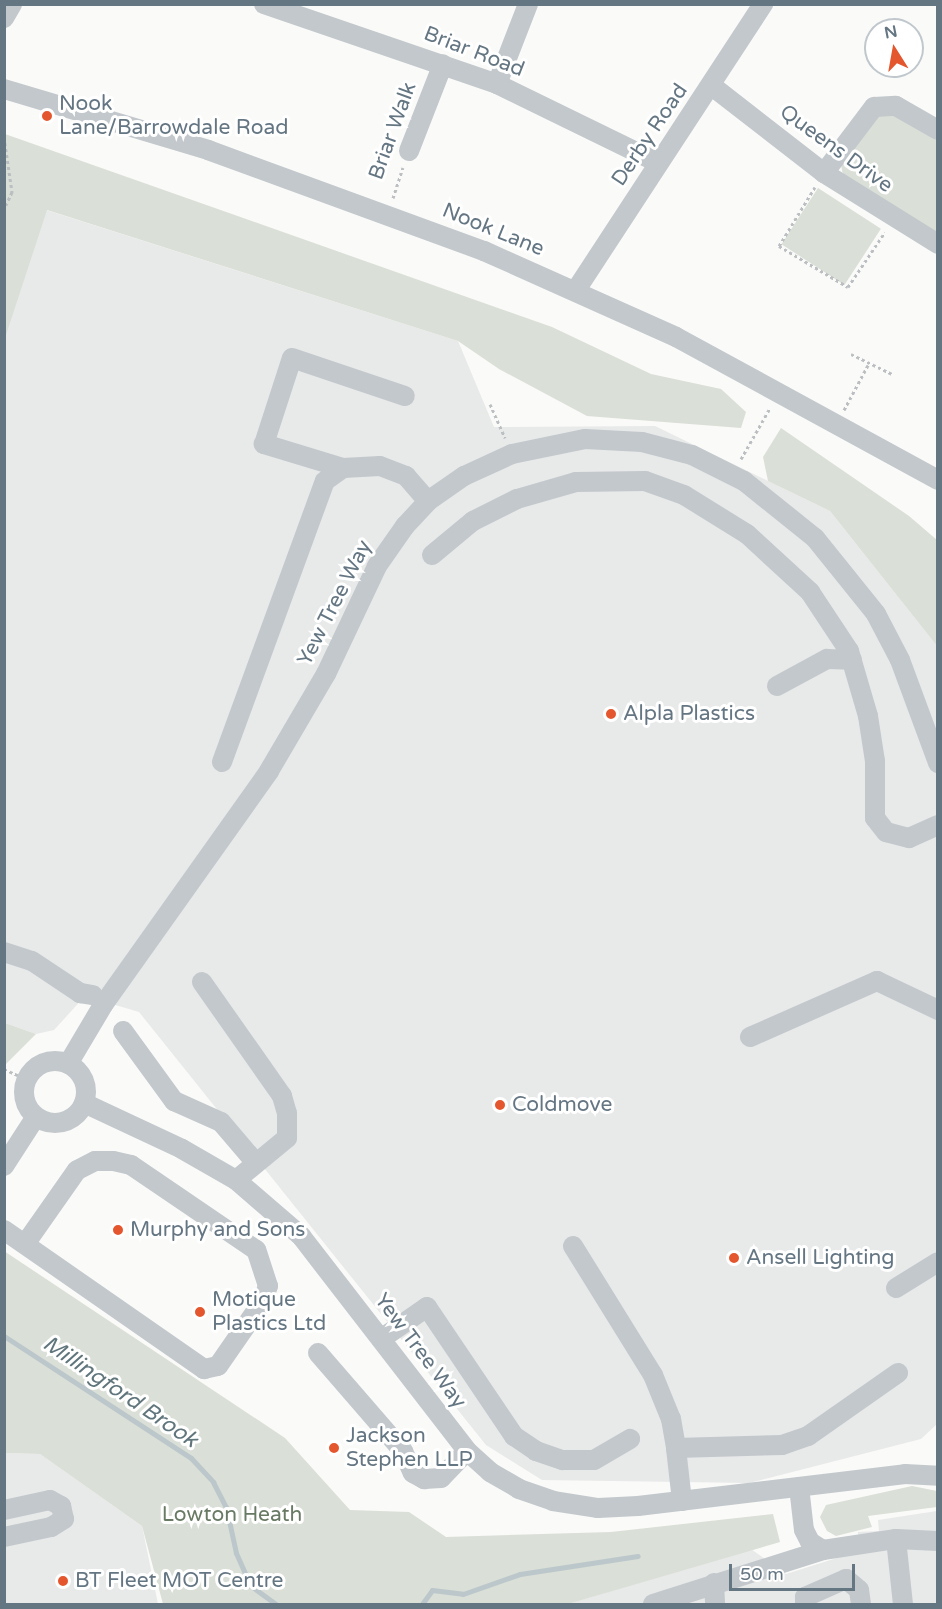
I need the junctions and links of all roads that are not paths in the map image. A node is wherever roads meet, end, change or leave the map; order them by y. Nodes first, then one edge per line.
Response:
1 (12, 4) edge
2 (264, 4) edge
3 (528, 4) edge
4 (763, 4) edge
5 (4, 18) edge
6 (443, 64) junction
7 (497, 84) junction
8 (712, 86) junction
9 (4, 89) edge
10 (938, 130) edge
11 (409, 151) road end
12 (659, 164) junction
13 (824, 173) junction
14 (938, 244) edge
15 (576, 290) junction
16 (405, 396) dead end
17 (343, 468) junction
18 (938, 480) edge
19 (428, 501) junction
20 (432, 555) dead end
21 (852, 660) junction
22 (777, 686) dead end
23 (222, 762) dead end
24 (938, 763) edge
25 (938, 825) edge
26 (4, 952) edge
27 (202, 982) dead end
28 (98, 1000) junction
29 (938, 1010) edge
30 (123, 1031) dead end
31 (750, 1037) dead end
32 (68, 1064) junction
33 (84, 1103) junction
34 (35, 1118) junction
35 (255, 1162) junction
36 (4, 1166) edge
37 (236, 1180) junction
38 (4, 1230) edge
39 (25, 1244) junction
40 (573, 1246) dead end
41 (938, 1262) edge
42 (896, 1288) dead end
43 (381, 1339) junction
44 (318, 1353) dead end
45 (898, 1374) dead end
46 (630, 1439) dead end
47 (675, 1448) junction
48 (467, 1451) junction
49 (938, 1459) edge
50 (905, 1474) junction
51 (938, 1476) edge
52 (799, 1487) junction
53 (682, 1501) junction
54 (4, 1510) edge
55 (4, 1537) edge
56 (896, 1539) junction
57 (938, 1541) edge
58 (832, 1549) junction
59 (846, 1579) junction
60 (714, 1583) junction
61 (653, 1605) edge
62 (715, 1605) edge
63 (806, 1605) edge
64 (861, 1605) edge
65 (903, 1605) edge

1 - 5 street
2 - 6 street, Briar Road
3 - 7 street
4 - 8 street, Derby Road
6 - 7 street, Briar Road
6 - 11 street, Briar Walk
7 - 12 street, Briar Road
8 - 12 street, Derby Road
8 - 13 street, Queens Drive
9 - 15 street, Nook Lane
10 - 13 street
12 - 15 street, Derby Road
13 - 14 street, Queens Drive
15 - 18 street, Nook Lane
16 - 17 street
17 - 19 street
17 - 23 street
19 - 24 street, Yew Tree Way
19 - 28 street, Yew Tree Way
20 - 21 street
21 - 22 street
21 - 25 street
26 - 28 street
27 - 35 street
28 - 32 street, Yew Tree Way
29 - 31 street
30 - 35 street
32 - 33 street
32 - 34 street
33 - 34 street
33 - 37 street, Yew Tree Way
34 - 36 street
35 - 37 street
37 - 43 street, Yew Tree Way
38 - 39 street
39 - 39 street
40 - 47 street
41 - 42 street
43 - 46 street
43 - 48 street, Yew Tree Way
44 - 48 street
45 - 47 street
47 - 53 street
48 - 53 street, Yew Tree Way
49 - 50 street, Yew Tree Way
50 - 51 street, Yew Tree Way
50 - 52 street, Yew Tree Way
52 - 53 street, Yew Tree Way
52 - 58 street
54 - 55 street
56 - 57 street
56 - 58 street
56 - 65 street
58 - 59 street
58 - 60 street
59 - 63 street
59 - 64 street
60 - 61 street
60 - 62 street

